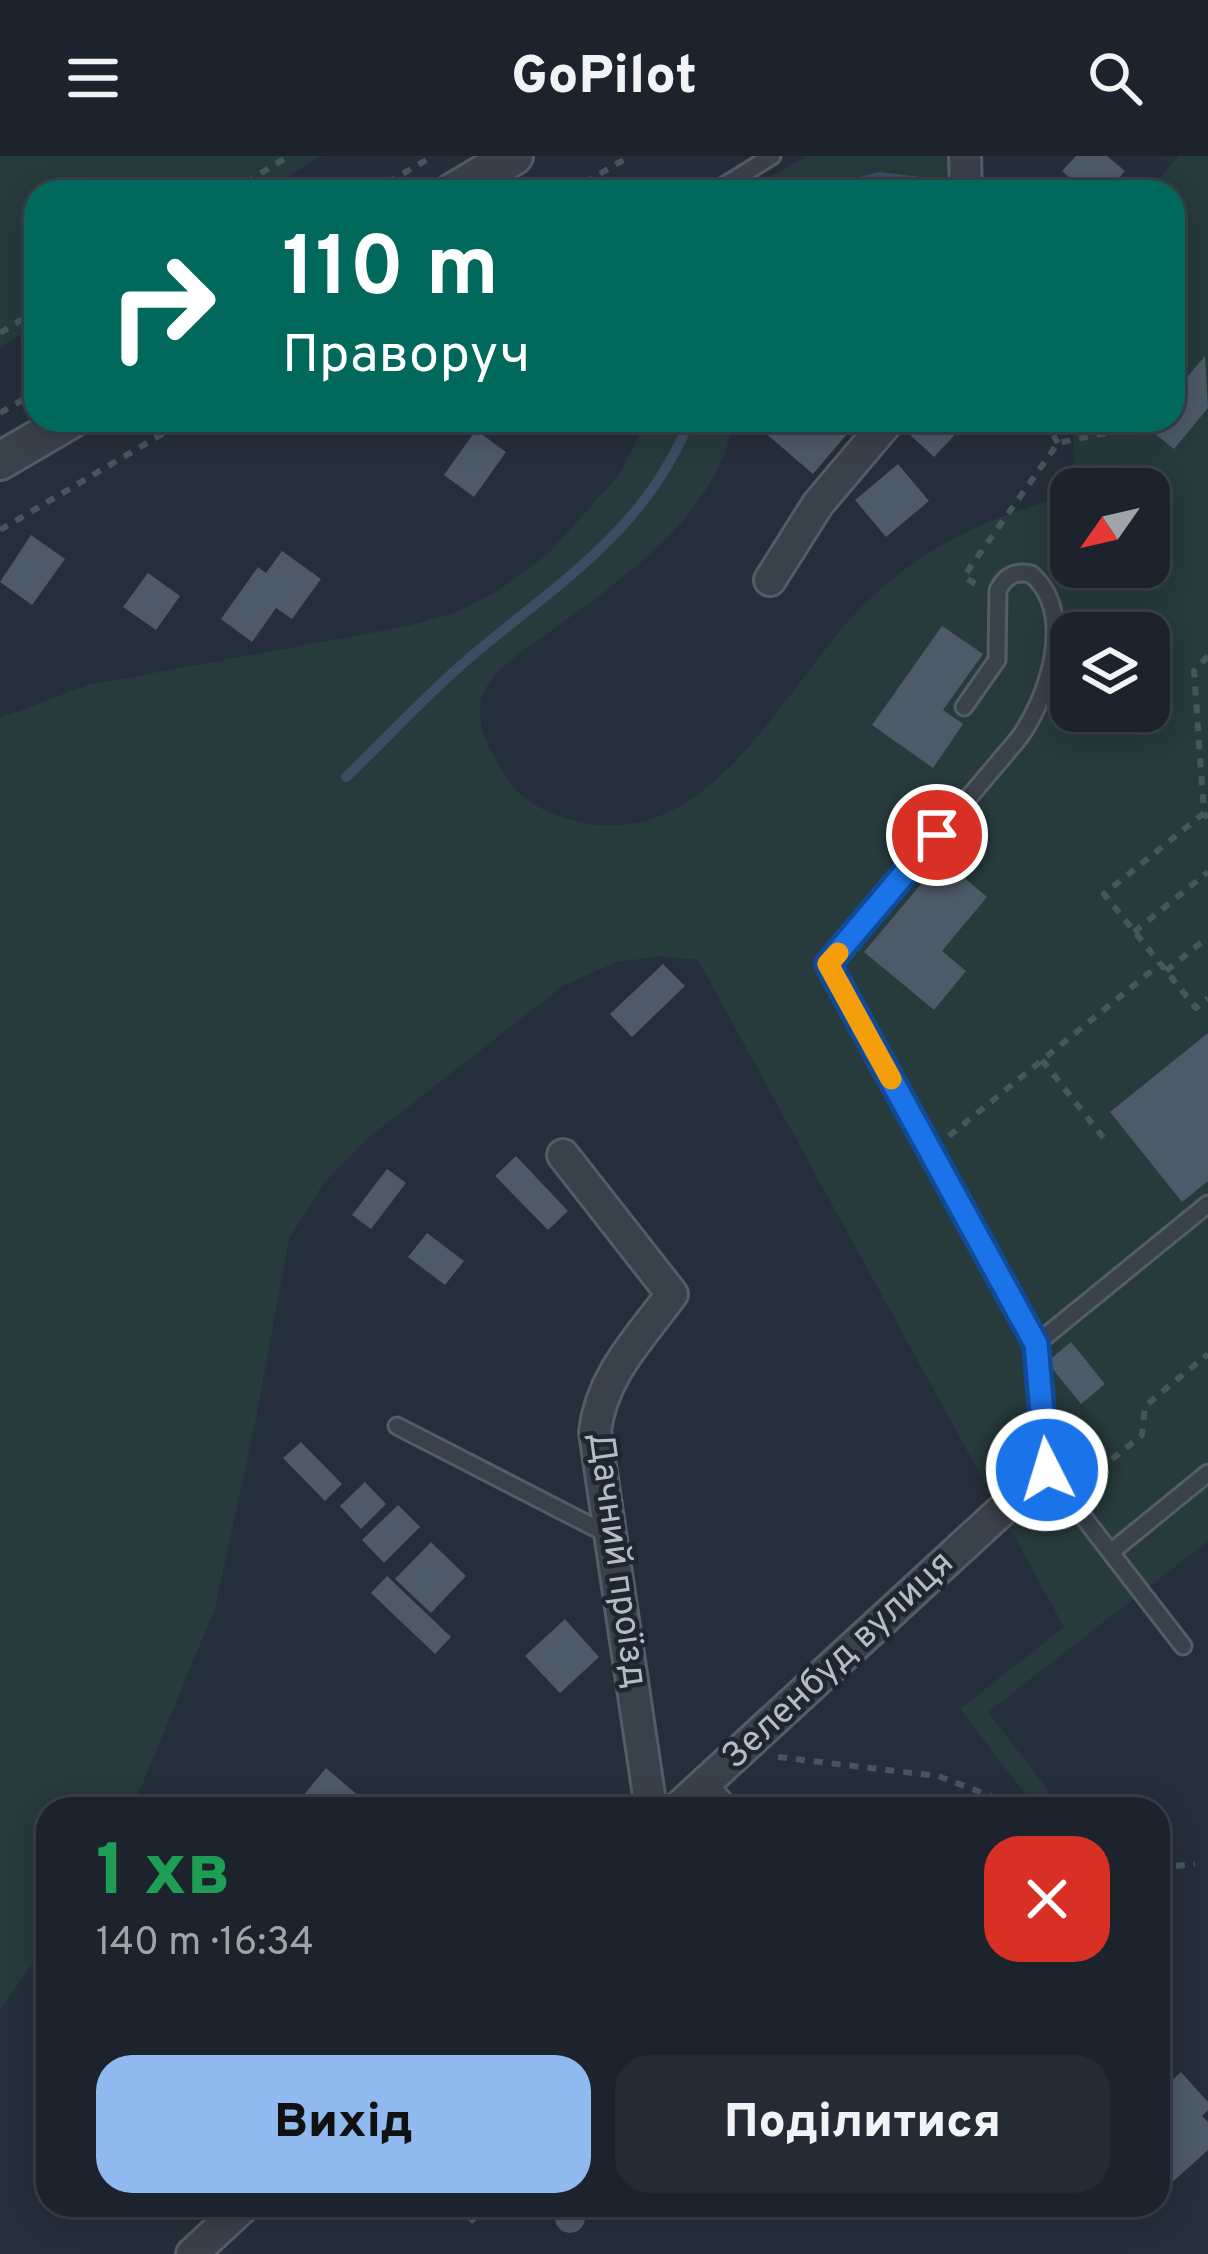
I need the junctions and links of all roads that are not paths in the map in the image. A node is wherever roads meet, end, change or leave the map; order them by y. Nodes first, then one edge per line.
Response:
1 (514, 156) edge
2 (772, 156) edge
3 (473, 180) edge
4 (733, 180) edge
5 (50, 432) edge
6 (880, 432) edge
7 (0, 461) edge
8 (770, 580) dead end
9 (964, 707) dead end
10 (563, 1155) dead end
11 (1208, 1204) edge
12 (1036, 1344) junction
13 (397, 1426) dead end
14 (1047, 1470) junction
15 (1208, 1473) edge
16 (1000, 1513) joint
17 (610, 1535) junction
18 (1111, 1552) junction
19 (1184, 1646) dead end
20 (708, 1781) junction
21 (649, 1797) edge
22 (690, 1797) edge
23 (721, 1797) edge
24 (232, 2217) edge
25 (191, 2254) edge

1 - 3 street
2 - 4 lane
5 - 7 street
6 - 8 street
9 - 12 lane
10 - 17 street, Дачний проїзд
11 - 12 lane
12 - 14 lane
13 - 17 lane
14 - 16 lane
14 - 18 lane
15 - 18 lane
16 - 20 street, Зеленбуд вулиця
17 - 21 street, Дачний проїзд
18 - 19 lane
20 - 22 street, Зеленбуд вулиця
20 - 23 lane
24 - 25 street

